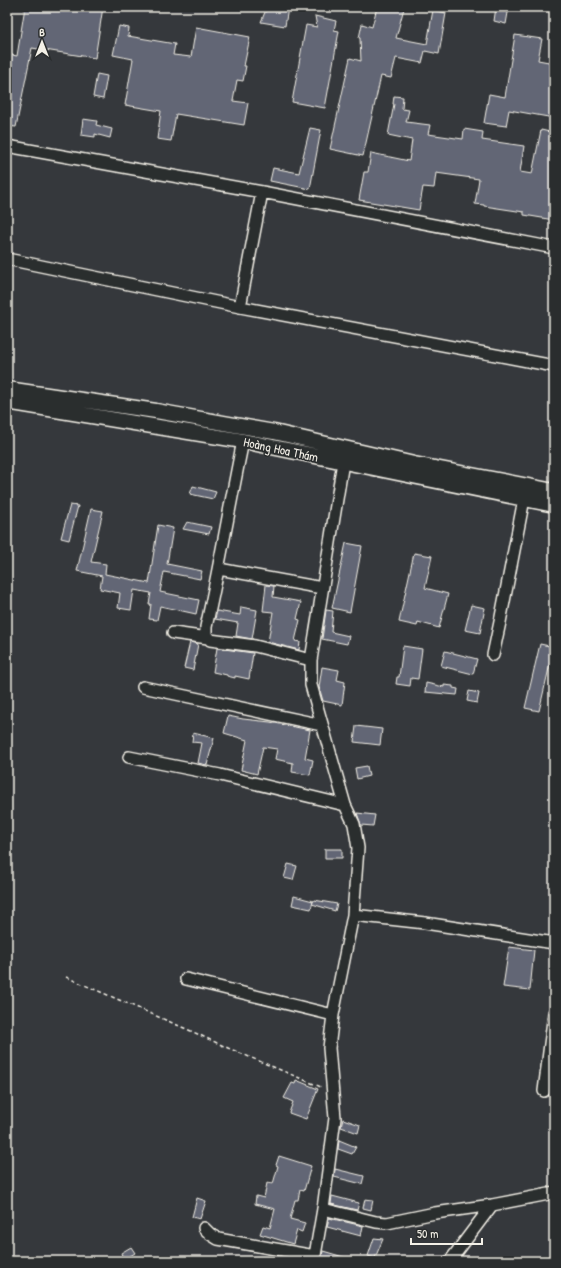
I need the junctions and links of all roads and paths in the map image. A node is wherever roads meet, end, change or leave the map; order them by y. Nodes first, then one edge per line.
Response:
1 (7, 146) edge
2 (262, 192) junction
3 (554, 248) edge
4 (7, 259) edge
5 (240, 307) junction
6 (554, 366) edge
7 (7, 389) edge
8 (7, 402) edge
9 (156, 411) junction
10 (152, 426) junction
11 (243, 441) junction
12 (343, 462) junction
13 (554, 491) edge
14 (524, 499) junction
15 (554, 505) edge
16 (219, 569) junction
17 (322, 588) junction
18 (172, 633) dead end
19 (208, 638) junction
20 (492, 655) dead end
21 (311, 660) junction
22 (143, 688) dead end
23 (322, 725) junction
24 (129, 756) dead end
25 (345, 805) junction
26 (353, 915) junction
27 (554, 943) edge
28 (66, 977) dead end
29 (186, 979) dead end
30 (554, 1013) edge
31 (333, 1014) junction
32 (544, 1091) dead end
33 (334, 1093) junction
34 (554, 1193) edge
35 (492, 1205) junction
36 (323, 1209) junction
37 (204, 1228) dead end
38 (315, 1258) edge
39 (105, 1259) dead end
40 (117, 1261) edge
41 (450, 1261) edge

1 - 2 street
2 - 3 street
2 - 5 street
4 - 5 street
5 - 6 street
7 - 9 main road, Hoàng Hoa Thám
8 - 10 main road, Hoàng Hoa Thám
9 - 10 main road
9 - 13 main road, Hoàng Hoa Thám
10 - 11 main road, Hoàng Hoa Thám
11 - 12 main road, Hoàng Hoa Thám
11 - 16 street
12 - 14 main road, Hoàng Hoa Thám
12 - 17 street
14 - 15 main road, Hoàng Hoa Thám
14 - 20 street
16 - 17 street
16 - 19 street
17 - 21 street
18 - 19 street
19 - 21 street
21 - 23 street
22 - 23 street
23 - 25 street
24 - 25 street
25 - 26 street
26 - 27 street
26 - 31 street
28 - 33 path
29 - 31 street
30 - 32 street
31 - 33 street
33 - 36 street
34 - 35 street
35 - 36 street
35 - 41 street
36 - 38 street
37 - 38 street
39 - 40 path

